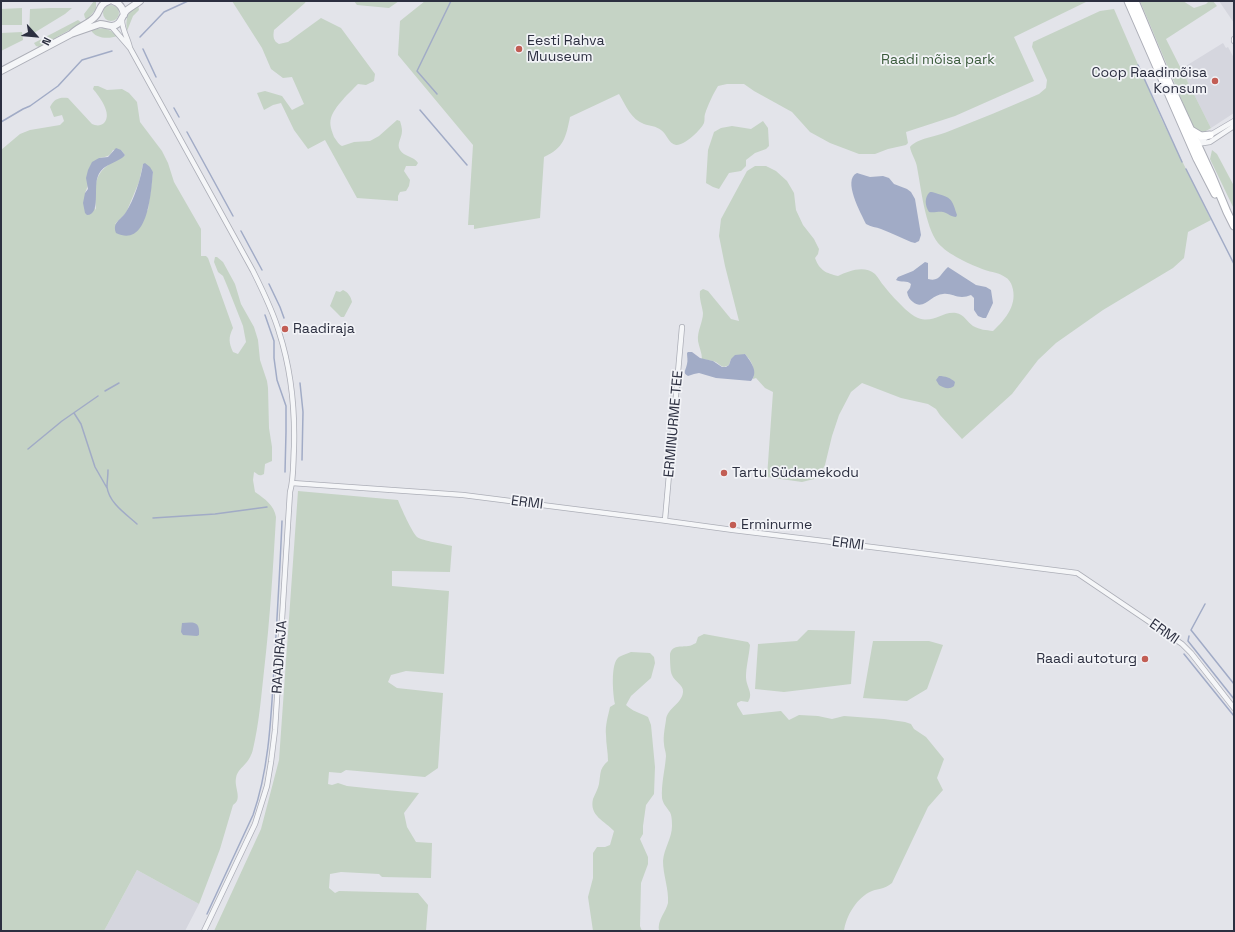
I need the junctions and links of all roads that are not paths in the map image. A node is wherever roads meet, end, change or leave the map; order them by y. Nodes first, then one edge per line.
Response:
1 (109, 1) edge
2 (140, 1) edge
3 (1128, 1) edge
4 (1135, 1) edge
5 (119, 2) edge
6 (100, 6) edge
7 (123, 17) junction
8 (108, 25) junction
9 (71, 34) junction
10 (130, 48) junction
11 (1, 71) edge
12 (1234, 121) edge
13 (1234, 126) edge
14 (1191, 130) junction
15 (1210, 135) junction
16 (1194, 146) junction
17 (1234, 226) edge
18 (682, 327) dead end
19 (292, 482) junction
20 (665, 520) junction
21 (1234, 708) edge
22 (204, 931) edge

1 - 6 street
2 - 7 street
3 - 16 main road
4 - 14 main road
5 - 7 street
6 - 8 street
6 - 9 street
7 - 8 street
7 - 10 street, RAADIRAJA
8 - 9 street
8 - 10 street, RAADIRAJA
9 - 11 street
10 - 19 street, RAADIRAJA
12 - 15 street
13 - 16 street
14 - 15 main road
14 - 16 main road
15 - 16 street
16 - 17 main road
18 - 20 street, ERMINURME TEE
19 - 20 street, ERMI
19 - 22 street, RAADIRAJA
20 - 21 street, ERMI

